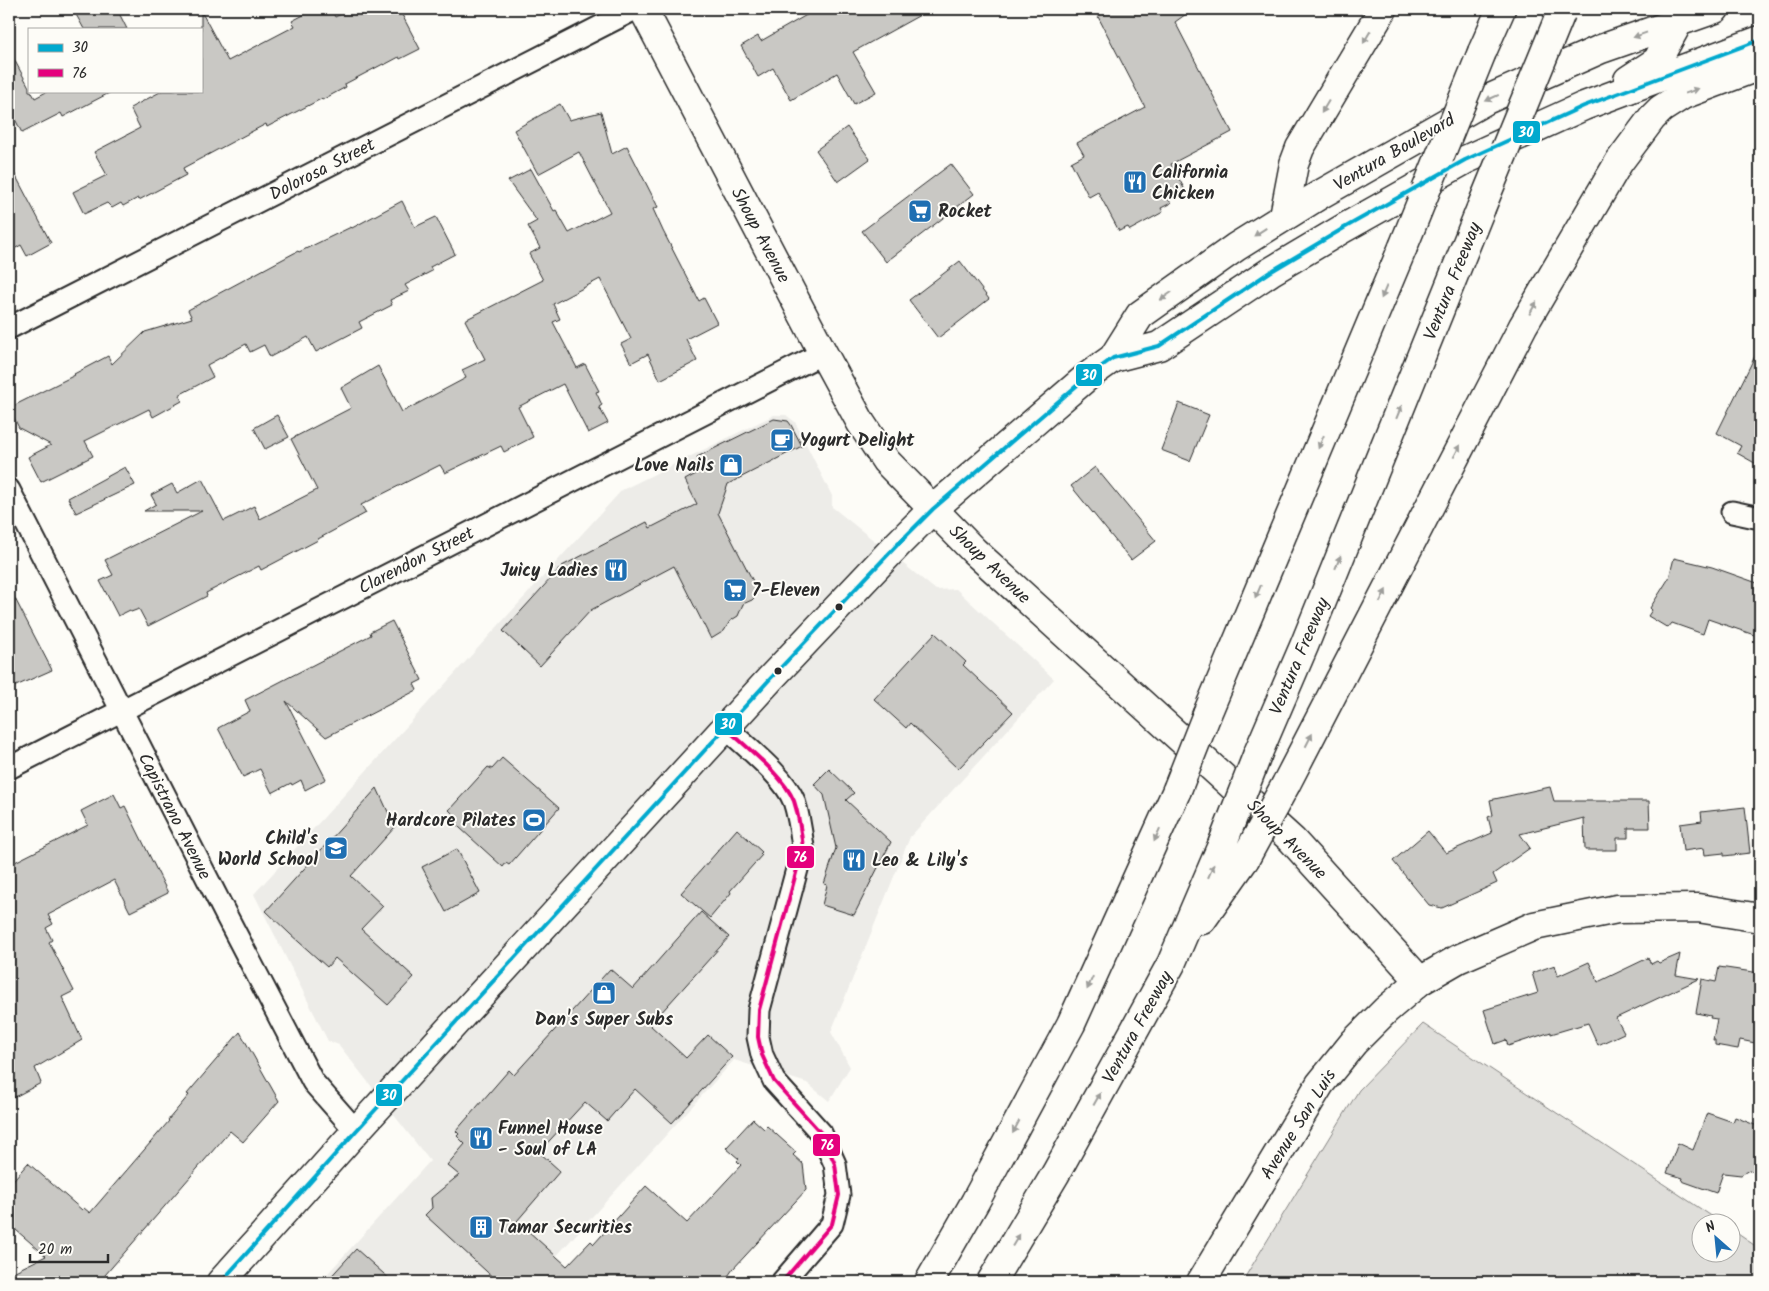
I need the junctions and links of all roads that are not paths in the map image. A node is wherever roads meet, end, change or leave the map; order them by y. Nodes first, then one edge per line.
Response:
1 (635, 9) edge
2 (643, 9) edge
3 (1383, 9) edge
4 (1501, 9) edge
5 (1715, 9) edge
6 (1562, 11) edge
7 (1682, 15) edge
8 (1760, 40) edge
9 (1760, 66) edge
10 (1584, 106) junction
11 (1284, 216) junction
12 (9, 328) edge
13 (823, 353) junction
14 (1114, 358) junction
15 (9, 490) edge
16 (933, 508) junction
17 (1732, 512) dead end
18 (1760, 518) edge
19 (121, 710) junction
20 (726, 728) junction
21 (9, 768) edge
22 (1760, 918) edge
23 (1171, 964) junction
24 (1420, 981) junction
25 (356, 1131) junction
26 (221, 1282) edge
27 (782, 1282) edge
28 (929, 1282) edge
29 (991, 1282) edge
30 (1201, 1282) edge

1 - 12 street, Dolorosa Street
2 - 13 main road, Shoup Avenue
3 -> 11 main road
4 -> 28 main road, bridge
5 - 7 main road, Ventura Boulevard
23 -> 6 main road, Ventura Freeway, bridge
7 - 10 main road
7 -> 11 main road, Ventura Boulevard
8 - 10 main road, Ventura Boulevard
23 -> 9 main road, bridge
10 - 14 main road, Ventura Boulevard
11 -> 14 main road, Ventura Boulevard
13 - 16 main road, Shoup Avenue
13 - 19 street, Clarendon Street
14 - 16 main road, Ventura Boulevard
15 - 19 street, Capistrano Avenue
16 - 20 main road, Ventura Boulevard
16 - 24 main road, Shoup Avenue
17 - 18 street
19 - 21 street, Clarendon Street
19 - 25 street, Capistrano Avenue
20 - 25 main road, Ventura Boulevard
20 - 27 street
22 - 24 main road, Avenue San Luis
29 -> 23 main road, Ventura Freeway
24 - 30 main road, Avenue San Luis
25 - 26 main road, Ventura Boulevard

